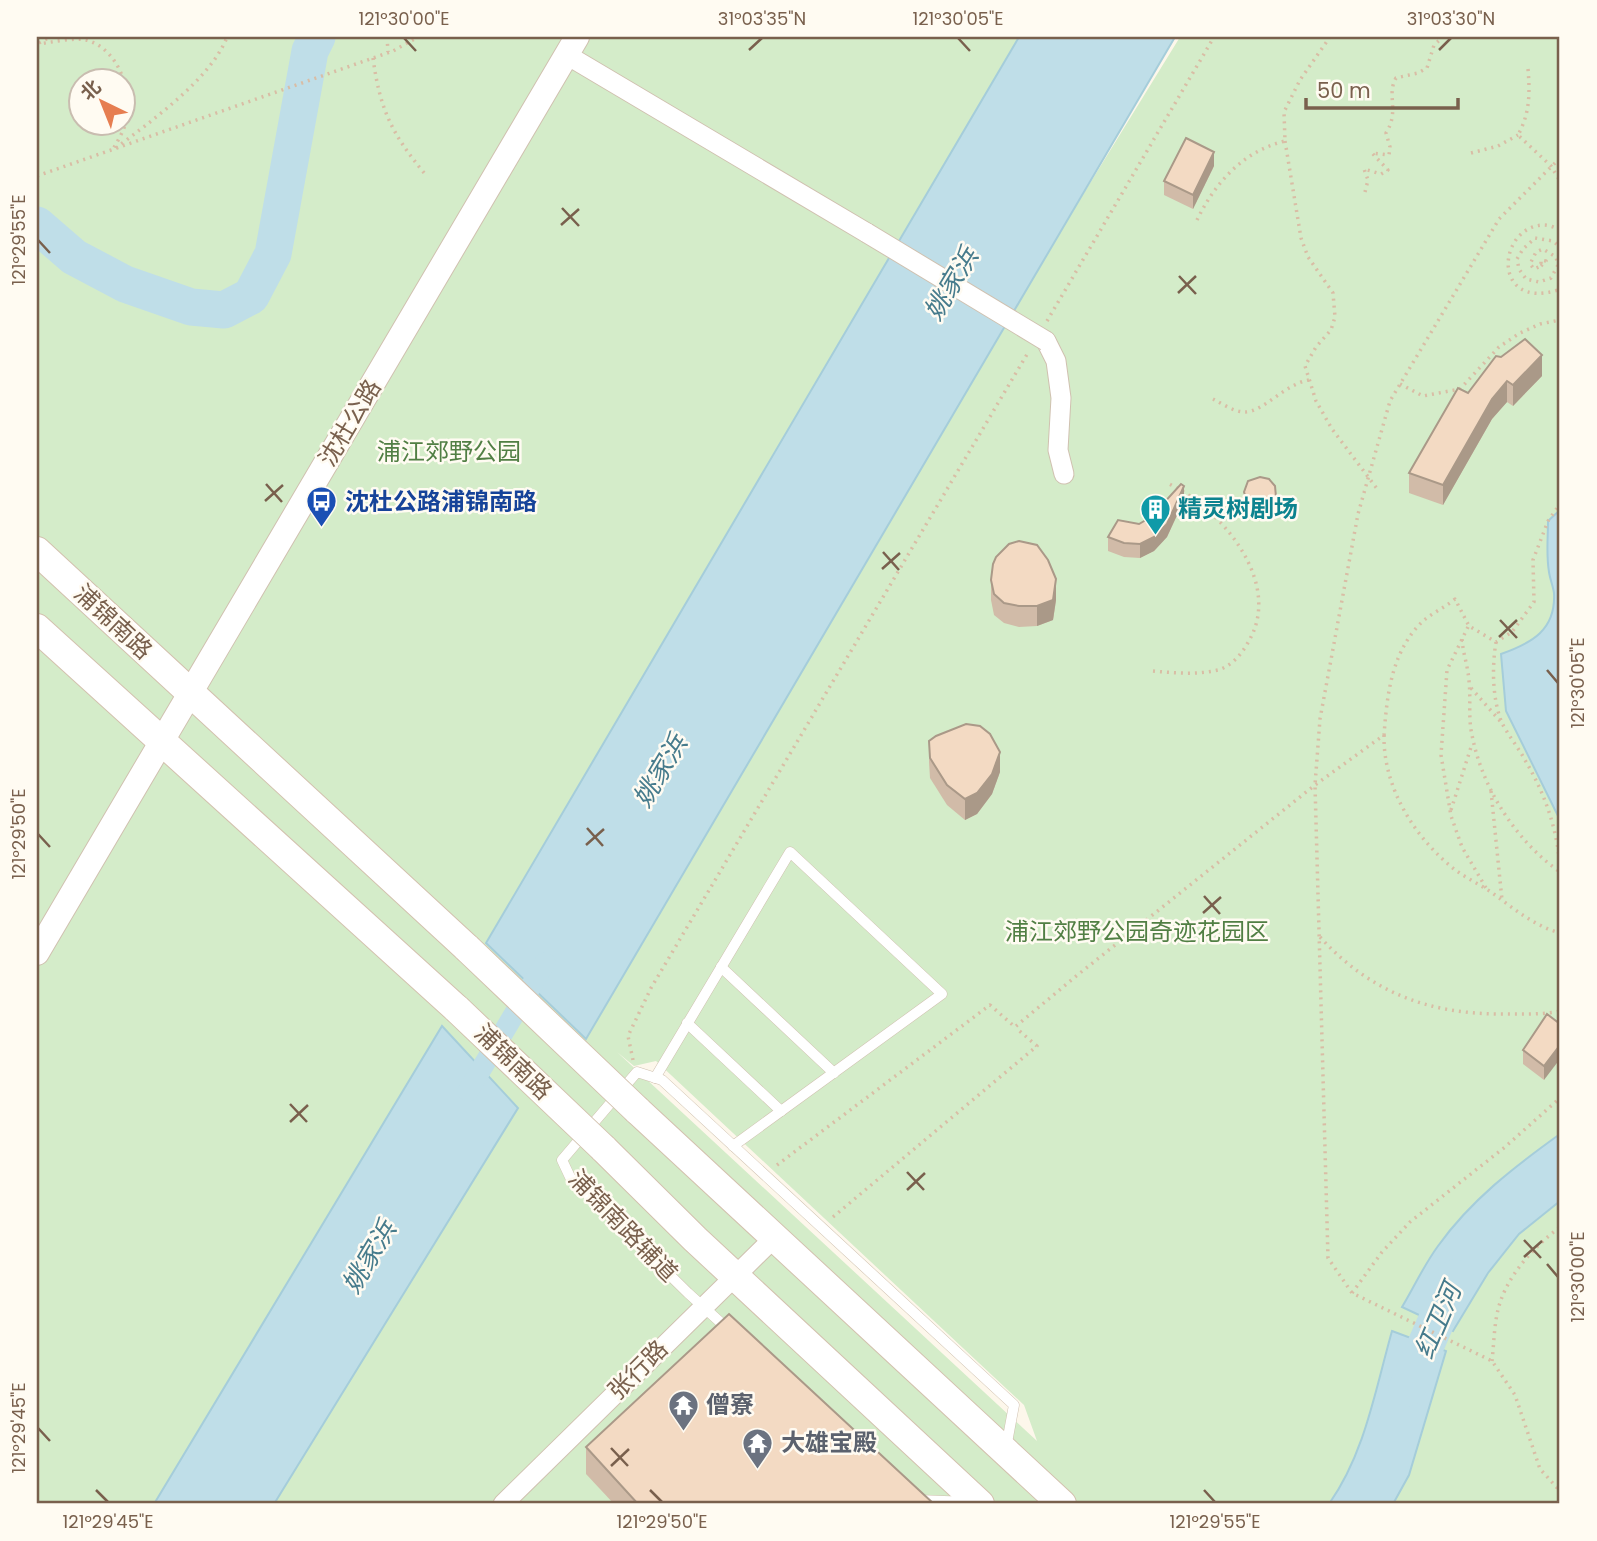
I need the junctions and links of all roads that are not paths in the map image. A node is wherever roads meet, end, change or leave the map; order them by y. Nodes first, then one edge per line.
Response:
1 (572, 46) edge
2 (1065, 474) dead end
3 (37, 551) edge
4 (37, 628) edge
5 (190, 694) junction
6 (162, 741) junction
7 (37, 953) edge
8 (721, 967) junction
9 (687, 1023) junction
10 (834, 1073) junction
11 (654, 1078) junction
12 (782, 1111) junction
13 (733, 1146) junction
14 (775, 1237) junction
15 (734, 1275) junction
16 (703, 1306) junction
17 (742, 1342) edge
18 (1006, 1452) junction
19 (905, 1491) edge
20 (503, 1504) edge
21 (979, 1504) edge
22 (1062, 1504) edge

1 - 2 street, bridge
1 - 5 street, 沈杜公路
3 - 5 main road, 浦锦南路
4 - 6 main road, 浦锦南路
5 - 6 street, 沈杜公路
5 - 14 main road, 浦锦南路, bridge
6 - 7 street, 沈杜公路
6 - 15 main road, 浦锦南路, bridge
8 - 9 lane
8 - 10 lane
8 - 10 lane
9 - 11 lane
9 - 12 lane
10 - 12 lane
11 - 13 lane
11 - 16 lane, 浦锦南路辅道
12 - 13 lane
13 - 18 lane
14 - 15 street, 张行路
14 - 18 main road, 浦锦南路
15 - 16 street, 张行路
15 - 21 main road, 浦锦南路
16 - 17 lane, 浦锦南路辅道
16 - 20 street, 张行路
18 - 22 main road, 浦锦南路
19 - 21 lane

